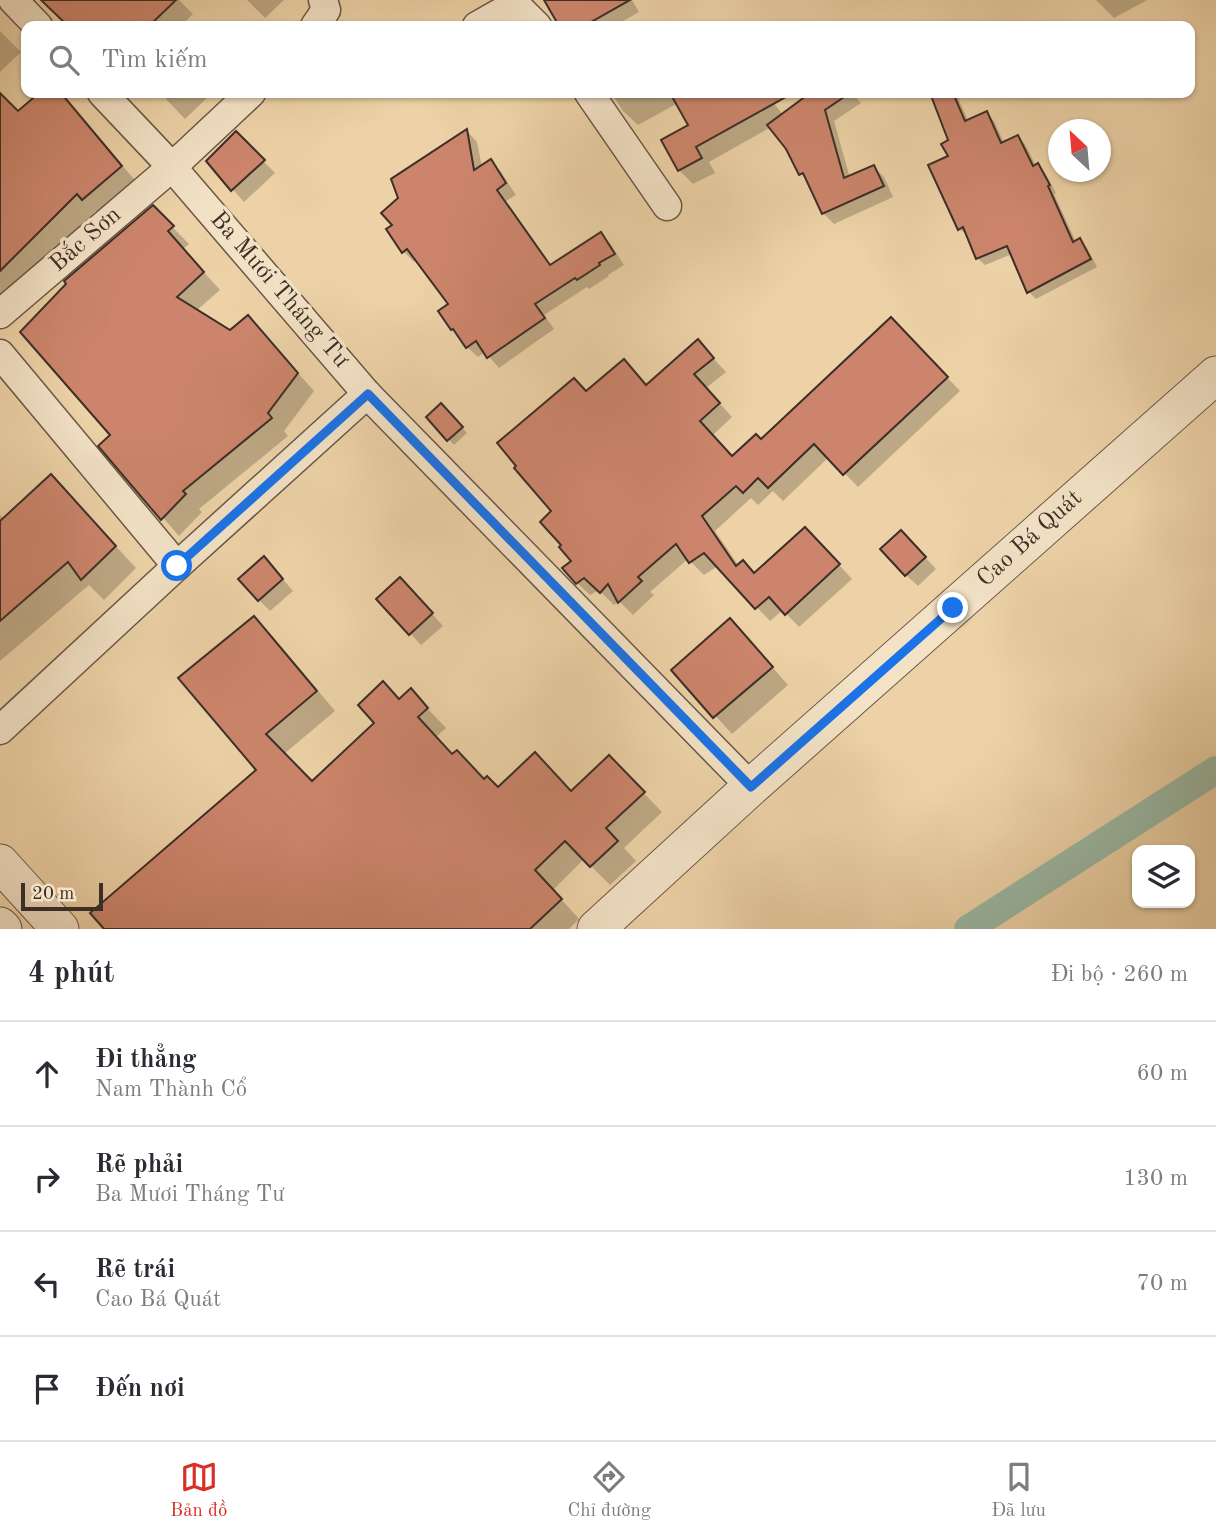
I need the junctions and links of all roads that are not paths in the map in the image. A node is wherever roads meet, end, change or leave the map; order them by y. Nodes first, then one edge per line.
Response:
1 (13, 0) edge
2 (33, 21) edge
3 (486, 21) edge
4 (532, 21) edge
5 (107, 98) edge
6 (246, 98) edge
7 (592, 98) edge
8 (172, 167) junction
9 (667, 206) dead end
10 (0, 314) edge
11 (0, 354) edge
12 (1216, 375) edge
13 (368, 394) junction
14 (177, 566) junction
15 (0, 730) edge
16 (751, 787) junction
17 (0, 863) edge
18 (61, 929) edge
19 (596, 929) edge

1 - 2 street
3 - 4 street
5 - 8 street, Ba Mươi Tháng Tư
6 - 8 street, Bắc Sơn
7 - 9 street
8 - 10 street, Bắc Sơn
8 - 13 street, Ba Mươi Tháng Tư
11 - 14 street
12 - 16 street, Cao Bá Quát
13 - 14 street
13 - 16 street, Ba Mươi Tháng Tư
14 - 15 street
16 - 19 street, Cao Bá Quát
17 - 18 street

